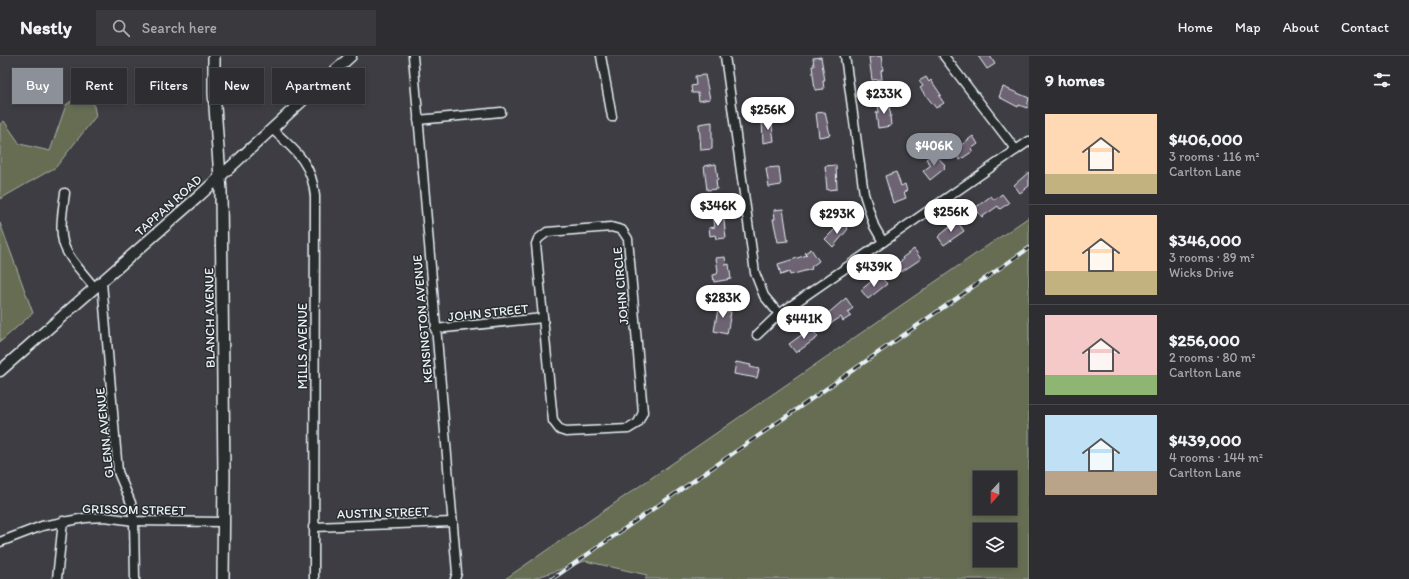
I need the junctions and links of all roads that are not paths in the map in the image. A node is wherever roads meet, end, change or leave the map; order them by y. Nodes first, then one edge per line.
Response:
1 (214, 56) edge
2 (351, 56) edge
3 (413, 56) edge
4 (601, 56) edge
5 (725, 56) edge
6 (845, 56) edge
7 (944, 56) edge
8 (501, 112) dead end
9 (612, 117) dead end
10 (418, 120) junction
11 (272, 129) junction
12 (1029, 141) edge
13 (1016, 150) junction
14 (220, 176) junction
15 (65, 193) dead end
16 (883, 242) junction
17 (98, 285) junction
18 (779, 314) junction
19 (543, 318) junction
20 (435, 329) junction
21 (757, 335) dead end
22 (0, 371) edge
23 (63, 521) junction
24 (134, 521) junction
25 (224, 522) junction
26 (453, 522) junction
27 (313, 527) junction
28 (0, 542) edge
29 (56, 579) edge
30 (134, 579) edge
31 (223, 579) edge
32 (314, 579) edge
33 (455, 579) edge

1 - 14 main road, BLANCH AVENUE
2 - 11 street, TAPPAN ROAD
3 - 10 street, KENSINGTON AVENUE
4 - 9 street
5 - 18 street
6 - 16 street
7 - 13 street
8 - 10 street
10 - 20 street, KENSINGTON AVENUE
11 - 14 street, TAPPAN ROAD
11 - 27 street, MILLS AVENUE
12 - 13 street
13 - 16 street
14 - 17 street, TAPPAN ROAD
14 - 25 main road, BLANCH AVENUE
15 - 17 street
16 - 18 street
17 - 22 street, TAPPAN ROAD
17 - 24 street, GLENN AVENUE
18 - 21 street
19 - 19 street, JOHN CIRCLE
19 - 20 street, JOHN STREET
20 - 26 street, KENSINGTON AVENUE
23 - 24 street, GRISSOM STREET
23 - 28 street, GRISSOM STREET
23 - 29 street
24 - 25 street, GRISSOM STREET
24 - 30 street, GLENN AVENUE
25 - 31 main road, BLANCH AVENUE
26 - 27 street, AUSTIN STREET
26 - 33 street, KENSINGTON AVENUE
27 - 32 street, MILLS AVENUE

